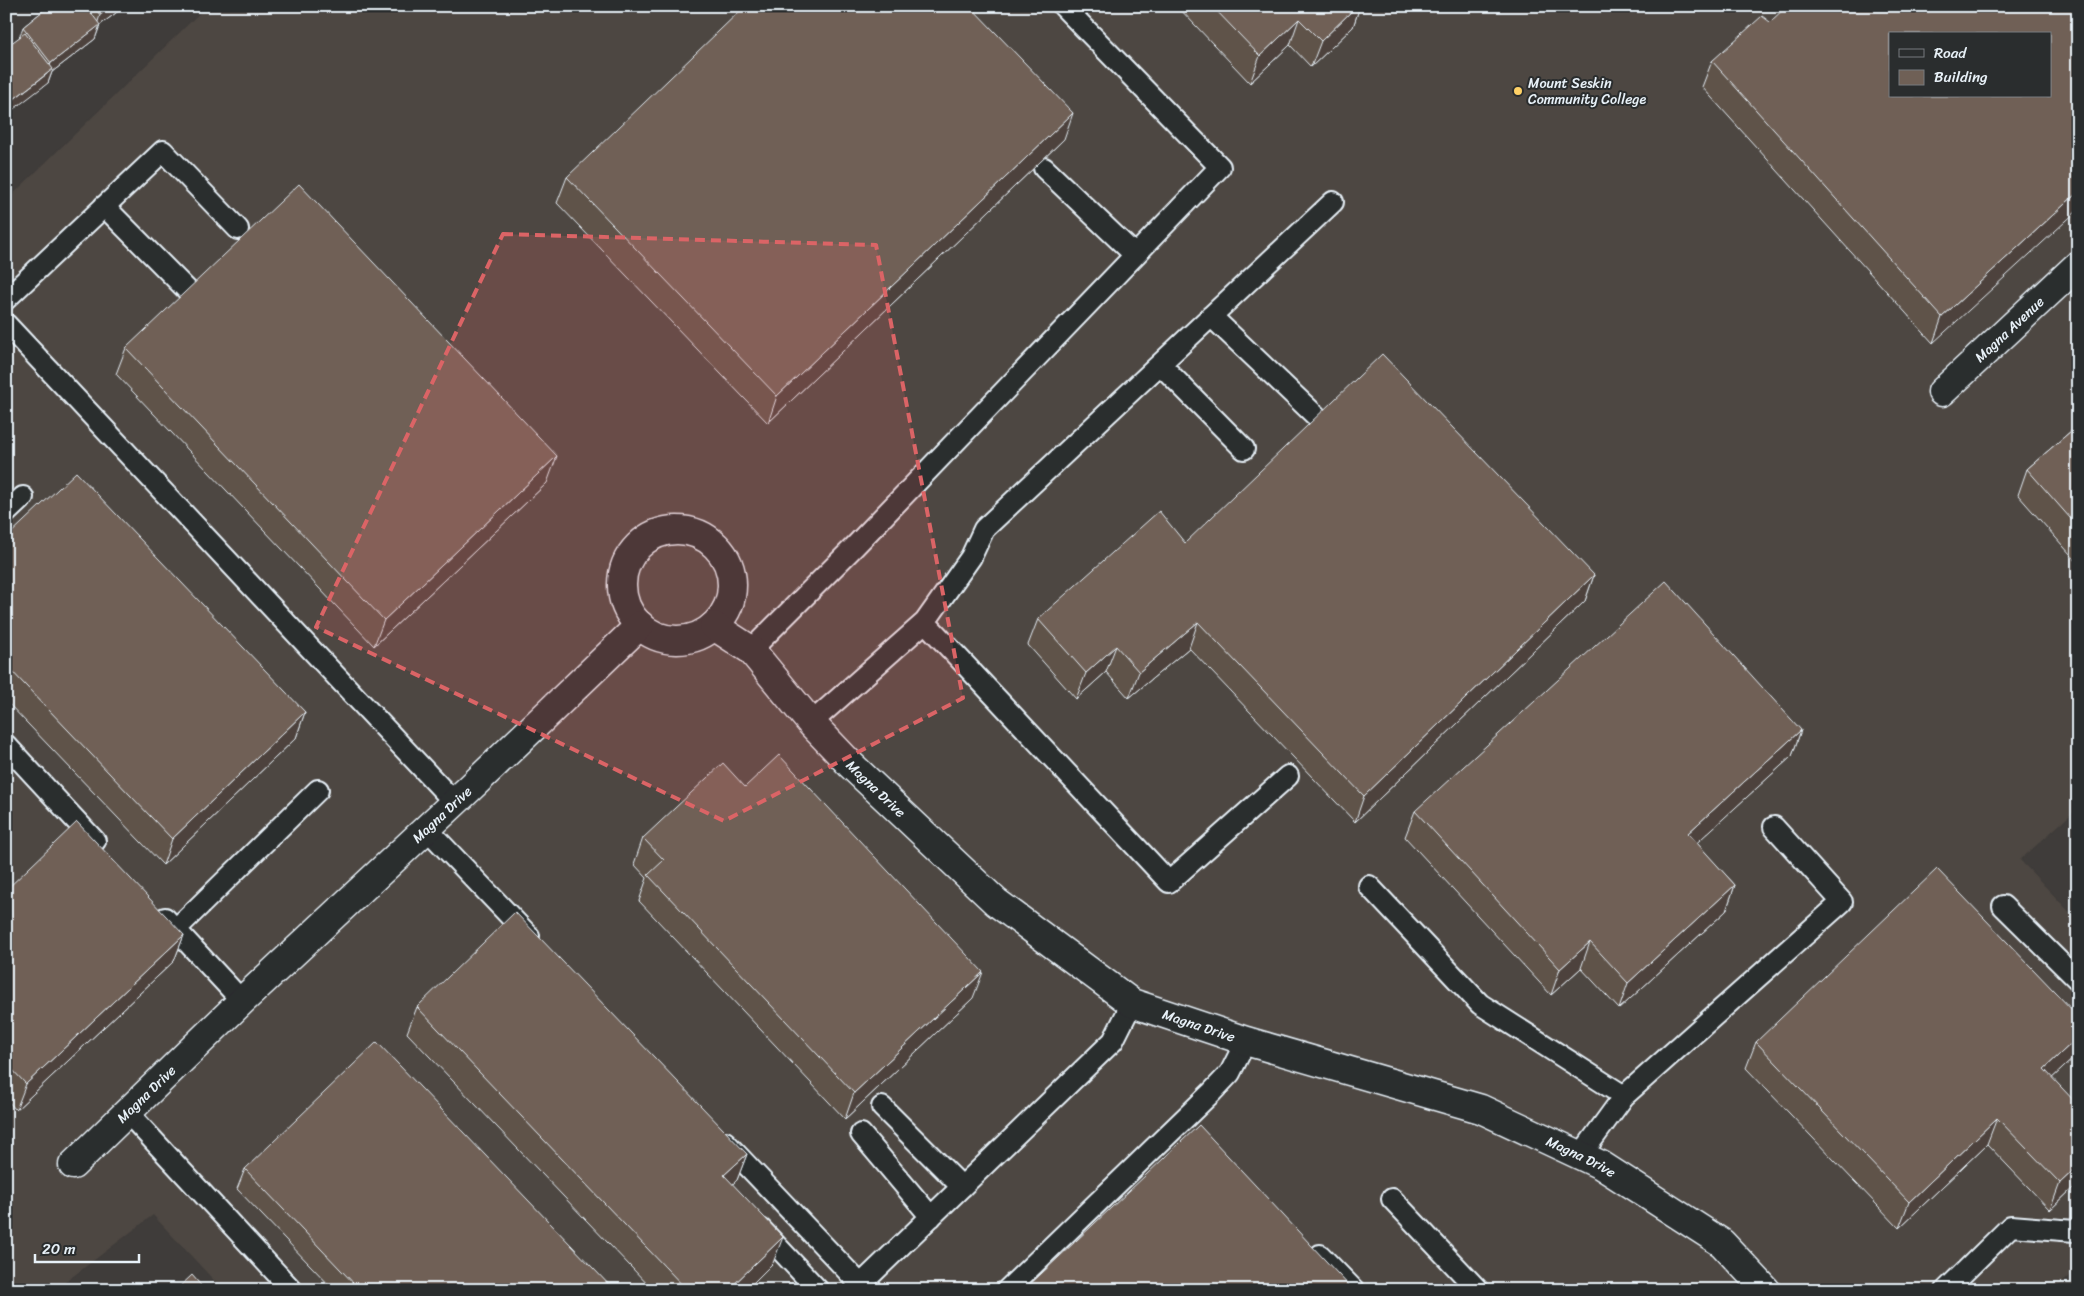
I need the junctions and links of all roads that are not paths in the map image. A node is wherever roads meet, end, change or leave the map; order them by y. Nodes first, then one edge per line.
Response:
1 (1063, 6) edge
2 (1044, 168) edge
3 (1333, 202) dead end
4 (104, 206) junction
5 (238, 229) dead end
6 (1135, 255) junction
7 (2078, 265) edge
8 (6, 299) edge
9 (196, 299) edge
10 (1212, 316) junction
11 (6, 324) edge
12 (1160, 364) junction
13 (1942, 392) dead end
14 (1315, 415) edge
15 (1244, 449) dead end
16 (23, 497) dead end
17 (6, 512) edge
18 (925, 622) junction
19 (640, 625) junction
20 (714, 626) junction
21 (751, 650) junction
22 (811, 723) junction
23 (6, 745) edge
24 (1288, 776) dead end
25 (318, 790) dead end
26 (455, 803) junction
27 (1774, 827) dead end
28 (427, 829) junction
29 (110, 858) edge
30 (1369, 886) dead end
31 (150, 901) edge
32 (2003, 906) dead end
33 (176, 929) junction
34 (540, 947) edge
35 (2078, 980) edge
36 (242, 1001) junction
37 (1132, 1003) junction
38 (1246, 1041) junction
39 (1624, 1096) junction
40 (882, 1107) dead end
41 (128, 1112) junction
42 (711, 1127) edge
43 (861, 1134) dead end
44 (1581, 1155) junction
45 (73, 1165) dead end
46 (962, 1186) junction
47 (1392, 1199) dead end
48 (745, 1213) edge
49 (931, 1217) junction
50 (2078, 1228) edge
51 (1307, 1241) edge
52 (858, 1287) edge
53 (292, 1290) edge
54 (818, 1290) edge
55 (1007, 1290) edge
56 (1354, 1290) edge
57 (1478, 1290) edge
58 (1766, 1290) edge
59 (1946, 1290) edge

1 - 6 lane
2 - 6 lane
3 - 10 lane
4 - 5 lane
4 - 8 lane
4 - 9 lane
6 - 21 lane
7 - 13 street, Magna Avenue
10 - 12 lane
10 - 14 lane
11 - 26 lane
12 - 15 lane
12 - 18 lane
16 - 17 lane
18 - 22 lane
18 - 24 lane
19 - 20 street
19 - 20 street
19 - 26 street, Magna Drive
20 - 21 street, Magna Drive
21 - 22 street, Magna Drive
22 - 37 street, Magna Drive
23 - 29 lane
25 - 33 lane
26 - 28 street, Magna Drive
27 - 39 lane
28 - 34 lane
28 - 36 street, Magna Drive
30 - 39 lane
31 - 33 lane
32 - 35 lane
33 - 36 lane
36 - 41 street, Magna Drive
37 - 38 street, Magna Drive
37 - 46 lane
38 - 44 street, Magna Drive
38 - 55 lane
39 - 44 lane
40 - 46 lane
41 - 45 street, Magna Drive
41 - 53 lane
42 - 52 lane
43 - 49 lane
44 - 58 street, Magna Drive
46 - 49 lane
47 - 57 lane
48 - 54 lane
49 - 52 lane
50 - 59 lane
51 - 56 lane

